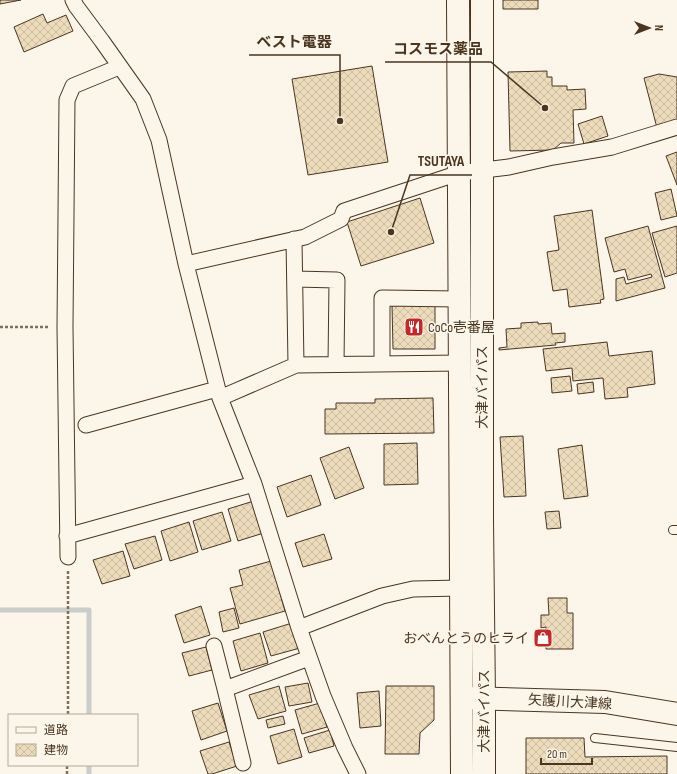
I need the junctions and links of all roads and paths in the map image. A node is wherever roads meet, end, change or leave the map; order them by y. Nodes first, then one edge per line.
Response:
1 (73, 0) edge
2 (458, 0) edge
3 (482, 0) edge
4 (120, 67) junction
5 (677, 127) edge
6 (481, 170) junction
7 (459, 173) junction
8 (294, 239) junction
9 (186, 264) junction
10 (295, 279) junction
11 (459, 299) junction
12 (0, 327) edge
13 (65, 327) junction
14 (460, 363) junction
15 (336, 364) junction
16 (382, 364) junction
17 (296, 365) junction
18 (218, 394) junction
19 (86, 425) dead end
20 (254, 484) junction
21 (67, 536) junction
22 (68, 557) joint
23 (461, 588) junction
24 (299, 628) junction
25 (214, 646) dead end
26 (309, 658) junction
27 (225, 689) junction
28 (461, 698) junction
29 (484, 698) junction
30 (68, 714) edge
31 (677, 714) edge
32 (595, 738) dead end
33 (677, 747) edge
34 (243, 763) dead end
35 (358, 774) edge
36 (462, 774) edge
37 (484, 774) edge

1 - 4 street
2 - 7 main road, 大津バイパス
3 - 6 main road, 大津バイパス
4 - 9 street
4 - 13 street
5 - 6 street
6 - 7 street
6 - 29 main road, 大津バイパス
7 - 8 street
7 - 11 main road, 大津バイパス
8 - 9 street
8 - 10 street
9 - 18 street
10 - 15 street
10 - 17 street
11 - 14 main road, 大津バイパス
11 - 16 street
12 - 13 path
13 - 21 street
14 - 16 street
14 - 23 main road, 大津バイパス
15 - 16 street
15 - 17 street
17 - 18 street
18 - 19 street
18 - 20 street
20 - 21 street
20 - 24 street
21 - 22 street
22 - 30 path
23 - 24 street
23 - 28 main road, 大津バイパス
24 - 26 street
25 - 27 street
26 - 27 street
26 - 35 street
27 - 34 street
28 - 29 main road, 矢護川大津線
28 - 36 main road, 大津バイパス
29 - 31 main road, 矢護川大津線
29 - 37 main road, 大津バイパス
32 - 33 lane

